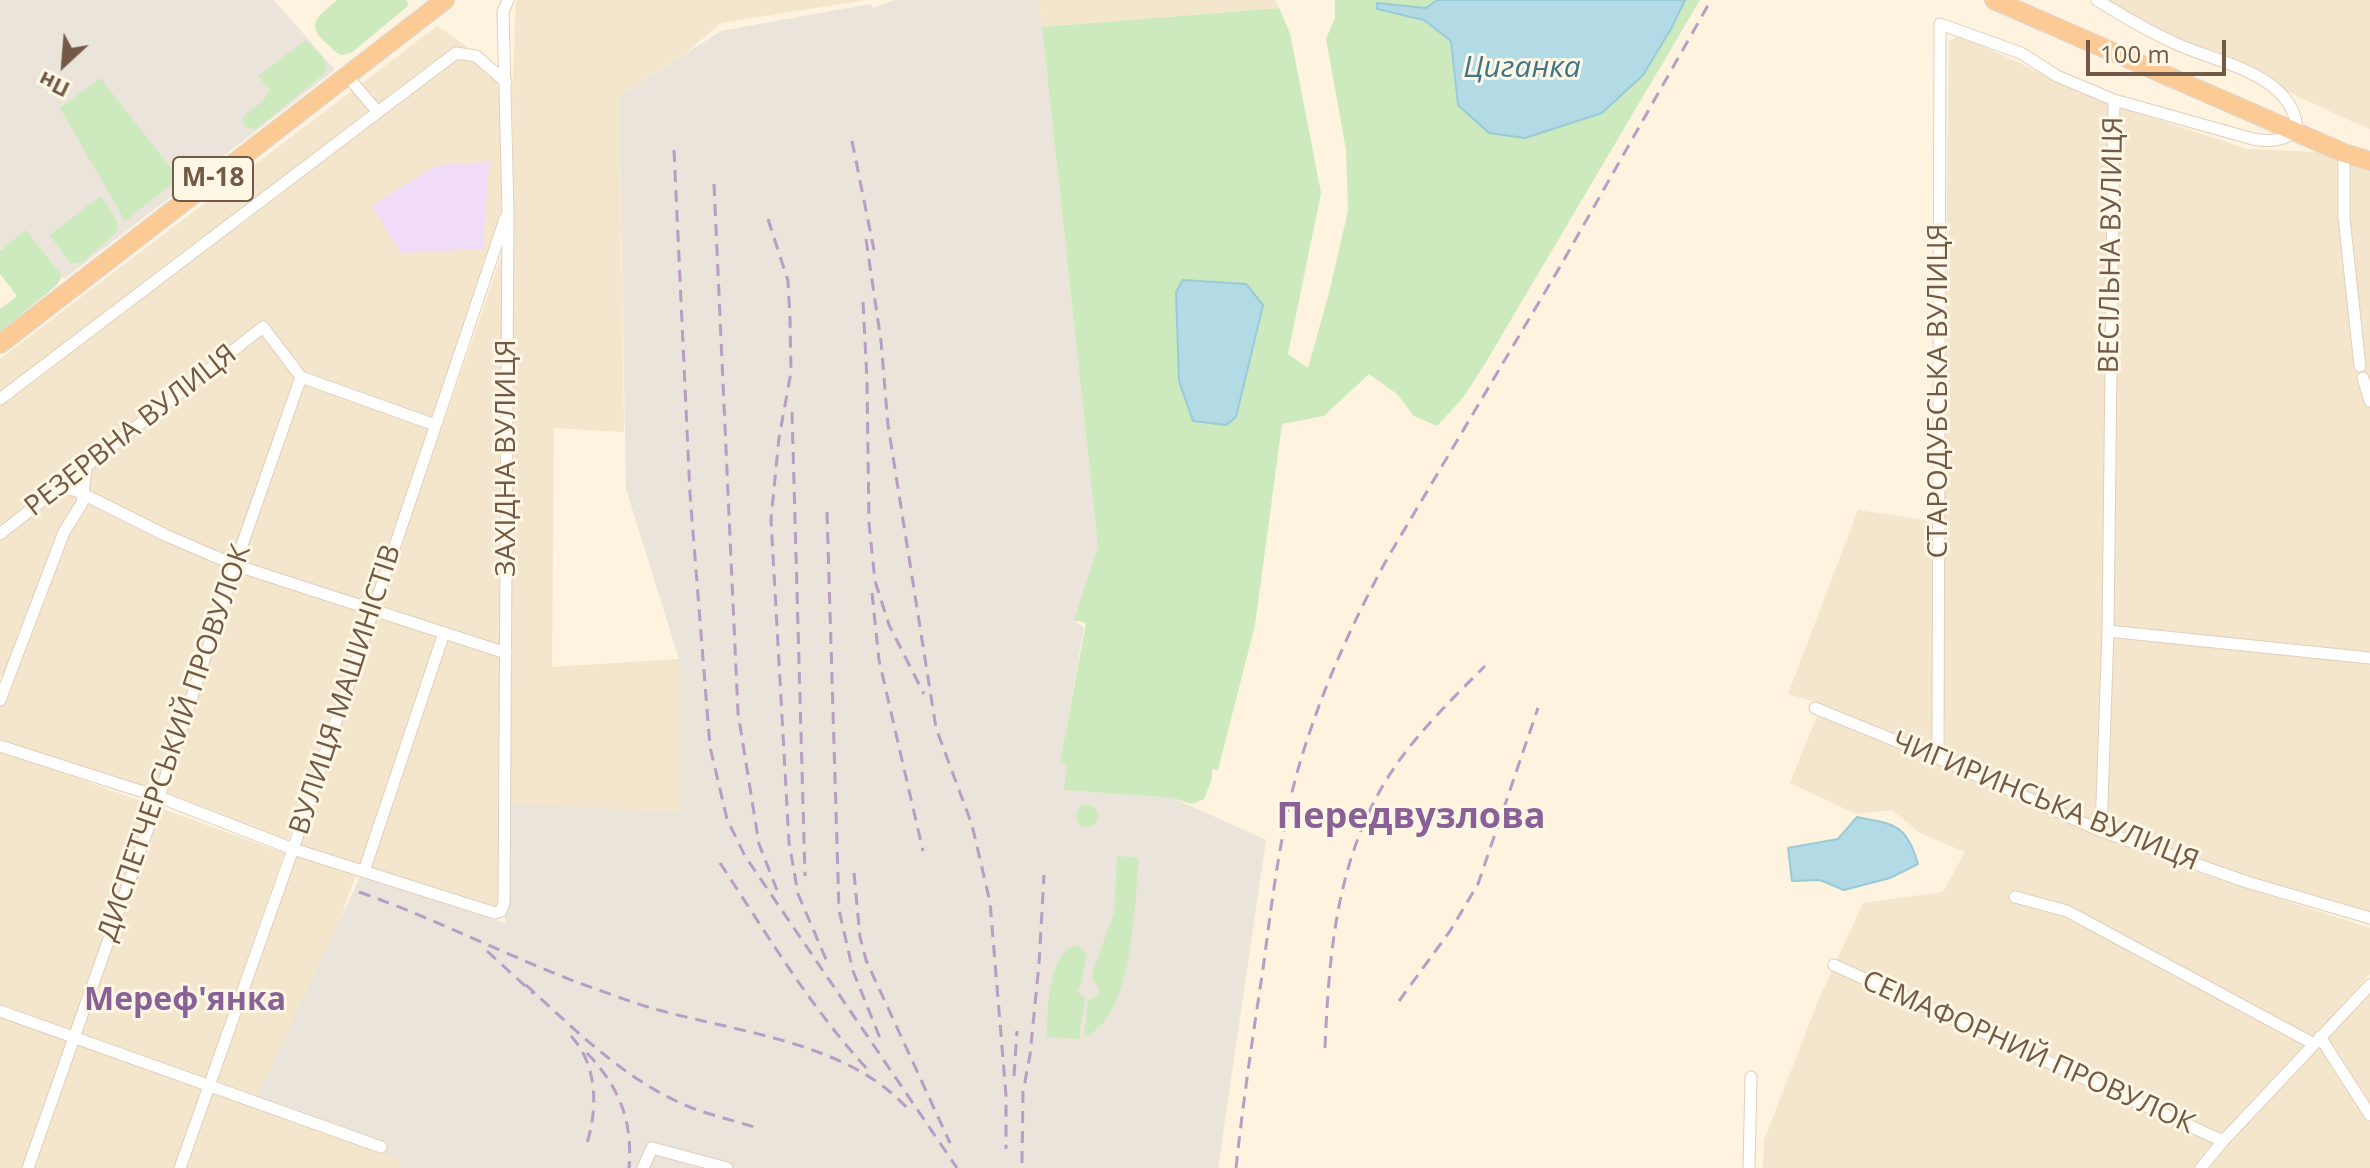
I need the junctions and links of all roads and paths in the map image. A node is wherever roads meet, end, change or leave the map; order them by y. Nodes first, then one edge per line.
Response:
1 (445, 0) edge
2 (508, 0) edge
3 (1994, 0) edge
4 (2097, 0) edge
5 (347, 76) junction
6 (506, 82) junction
7 (2114, 100) junction
8 (378, 112) junction
9 (2297, 131) junction
10 (2344, 153) junction
11 (2370, 161) edge
12 (508, 211) junction
13 (0, 344) edge
14 (301, 377) junction
15 (0, 399) edge
16 (2370, 401) edge
17 (435, 425) junction
18 (86, 468) junction
19 (58, 489) junction
20 (83, 494) junction
21 (0, 534) edge
22 (235, 565) junction
23 (371, 609) junction
24 (2108, 631) junction
25 (444, 633) junction
26 (506, 653) junction
27 (2370, 658) edge
28 (4, 681) edge
29 (0, 700) edge
30 (1815, 708) dead end
31 (0, 746) edge
32 (1938, 758) junction
33 (159, 797) junction
34 (2101, 831) junction
35 (293, 849) junction
36 (364, 871) junction
37 (2015, 897) dead end
38 (2370, 918) edge
39 (1834, 965) dead end
40 (2370, 985) edge
41 (0, 1011) edge
42 (74, 1037) junction
43 (2317, 1041) junction
44 (1751, 1077) dead end
45 (208, 1083) junction
46 (2370, 1115) edge
47 (2223, 1141) junction
48 (381, 1147) dead end
49 (28, 1168) edge
50 (180, 1168) edge
51 (643, 1168) edge
52 (727, 1168) edge
53 (1749, 1168) edge
54 (2201, 1168) edge

1 - 5 highway, М-18
2 - 6 street, ЗАХІДНА ВУЛИЦЯ
3 - 9 highway
4 - 9 street
5 - 8 street
5 - 13 highway, М-18
6 - 8 street
6 - 12 street, ЗАХІДНА ВУЛИЦЯ
7 - 9 street, ВЕСІЛЬНА ВУЛИЦЯ
7 - 24 street, ВЕСІЛЬНА ВУЛИЦЯ
7 - 32 street, СТАРОДУБСЬКА ВУЛИЦЯ
8 - 15 street
9 - 10 highway
10 - 11 highway
10 - 16 street
12 - 17 street, ВУЛИЦЯ МАШИНІСТІВ
12 - 26 street, ЗАХІДНА ВУЛИЦЯ
14 - 17 street
14 - 18 street, РЕЗЕРВНА ВУЛИЦЯ
14 - 22 street, ДИСПЕТЧЕРСЬКИЙ ПРОВУЛОК
17 - 23 street, ВУЛИЦЯ МАШИНІСТІВ
18 - 19 street, РЕЗЕРВНА ВУЛИЦЯ
18 - 20 street
19 - 20 street
19 - 21 street, РЕЗЕРВНА ВУЛИЦЯ
20 - 22 street
20 - 28 street
22 - 23 street
22 - 33 street, ДИСПЕТЧЕРСЬКИЙ ПРОВУЛОК
23 - 25 street
23 - 35 street, ВУЛИЦЯ МАШИНІСТІВ
24 - 27 street
24 - 34 street, ВЕСІЛЬНА ВУЛИЦЯ
25 - 26 street
25 - 36 street
26 - 36 street, ЗАХІДНА ВУЛИЦЯ
28 - 29 street
30 - 32 street, ЧИГИРИНСЬКА ВУЛИЦЯ
31 - 33 street
32 - 34 street, ЧИГИРИНСЬКА ВУЛИЦЯ
33 - 35 street
33 - 42 street, ДИСПЕТЧЕРСЬКИЙ ПРОВУЛОК
34 - 38 street, ЧИГИРИНСЬКА ВУЛИЦЯ
35 - 36 street
35 - 45 street, ВУЛИЦЯ МАШИНІСТІВ
37 - 43 street
39 - 47 street, СЕМАФОРНИЙ ПРОВУЛОК
40 - 43 street
41 - 42 street
42 - 45 street
42 - 49 street, ДИСПЕТЧЕРСЬКИЙ ПРОВУЛОК
43 - 46 street
43 - 47 street
44 - 53 street
45 - 48 street
45 - 50 street, ВУЛИЦЯ МАШИНІСТІВ
47 - 54 street
51 - 52 street

